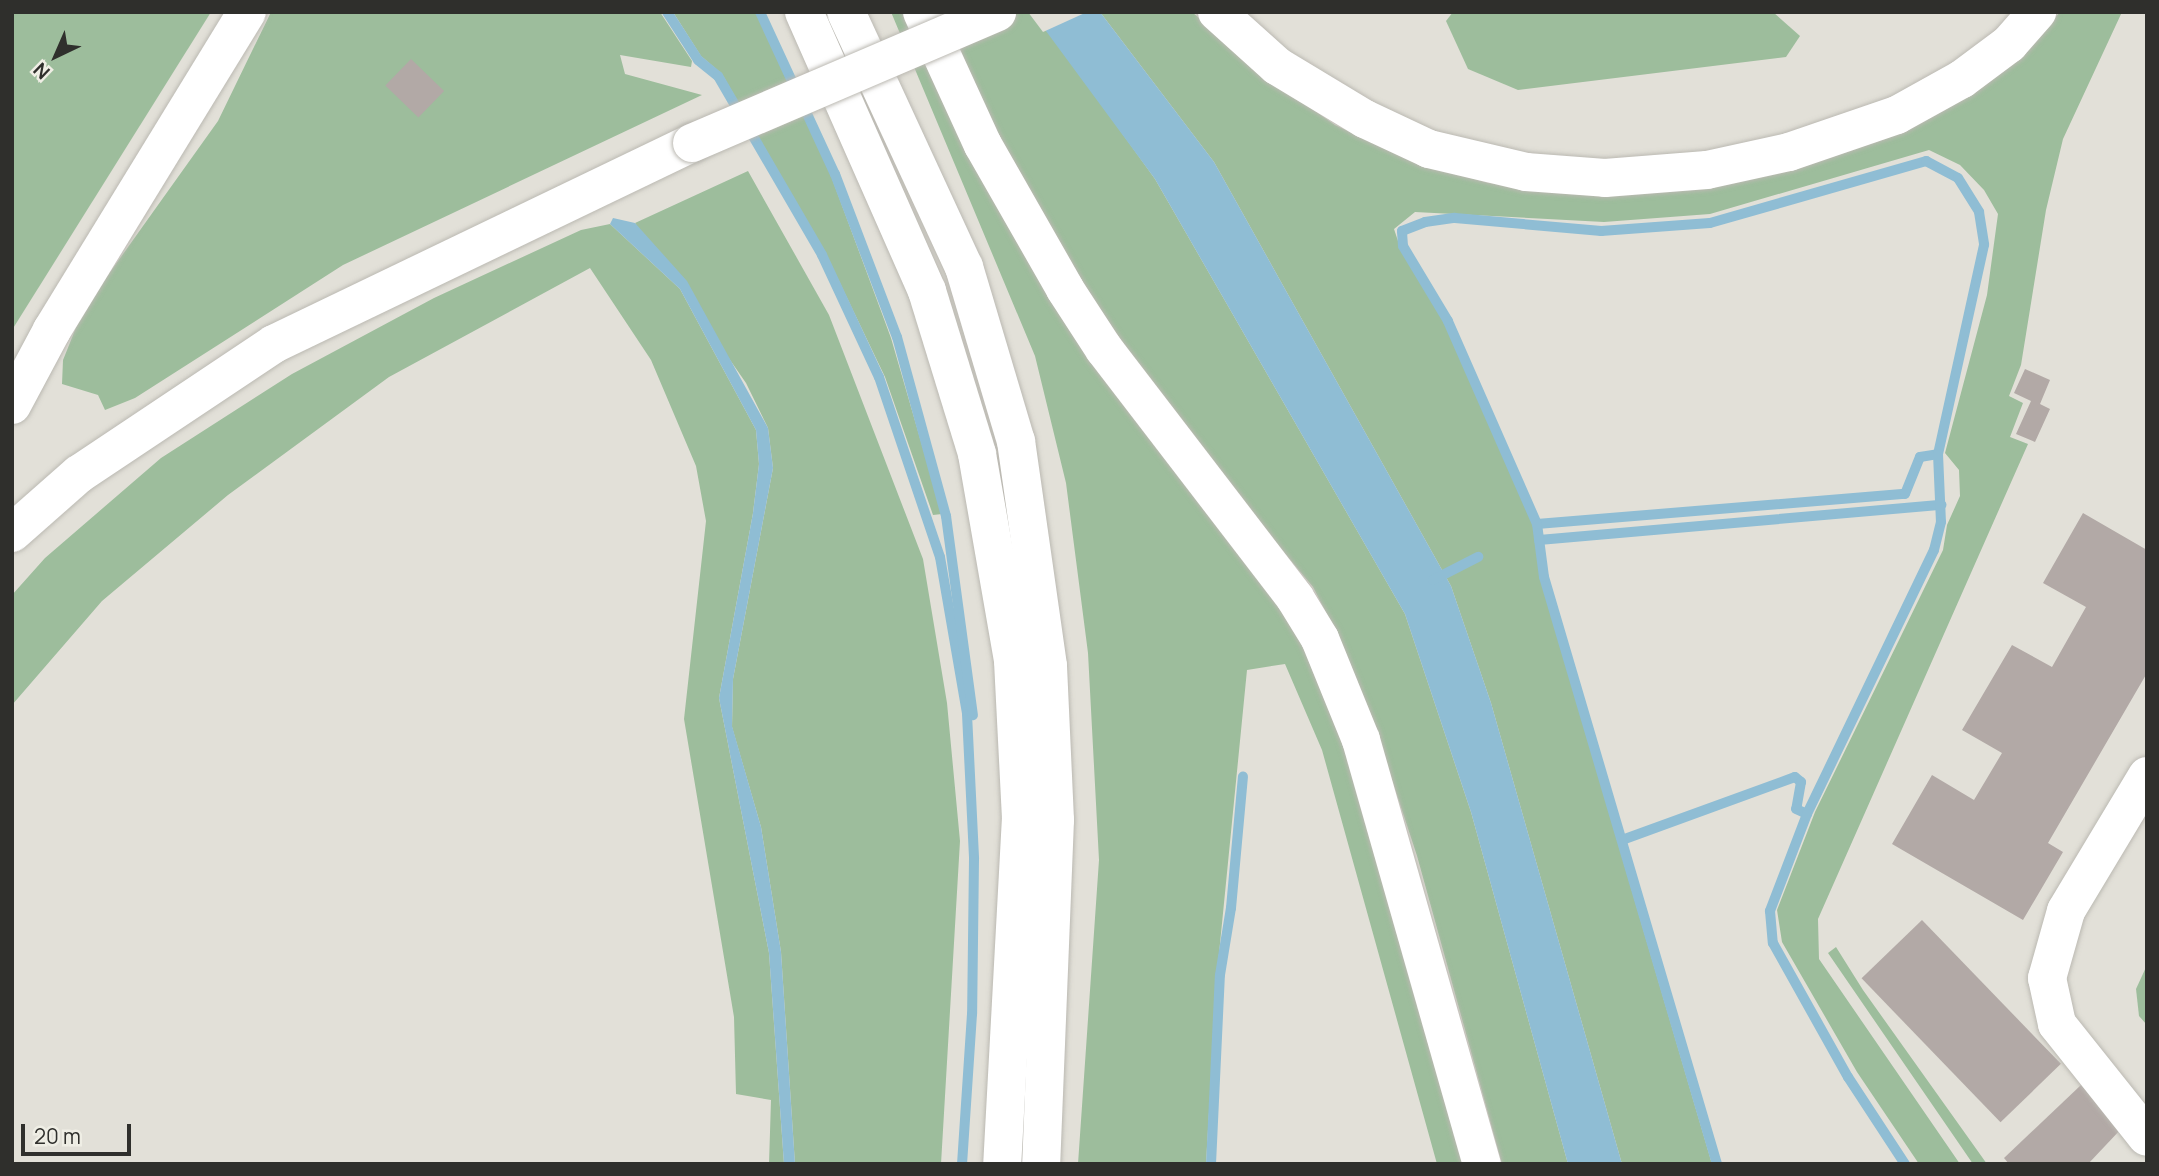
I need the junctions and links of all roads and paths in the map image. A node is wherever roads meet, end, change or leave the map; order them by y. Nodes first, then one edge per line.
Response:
1 (247, 12) edge
2 (804, 12) edge
3 (846, 12) edge
4 (922, 12) edge
5 (997, 12) edge
6 (1217, 12) edge
7 (2037, 12) edge
8 (12, 405) edge
9 (12, 533) edge
10 (2147, 776) edge
11 (2147, 1137) edge
12 (1002, 1164) edge
13 (1041, 1164) edge
14 (1482, 1164) edge

1 - 8 main road
2 - 12 main road
3 - 13 main road
4 - 14 main road
5 - 9 main road, bridge
6 - 7 main road
10 - 11 main road

